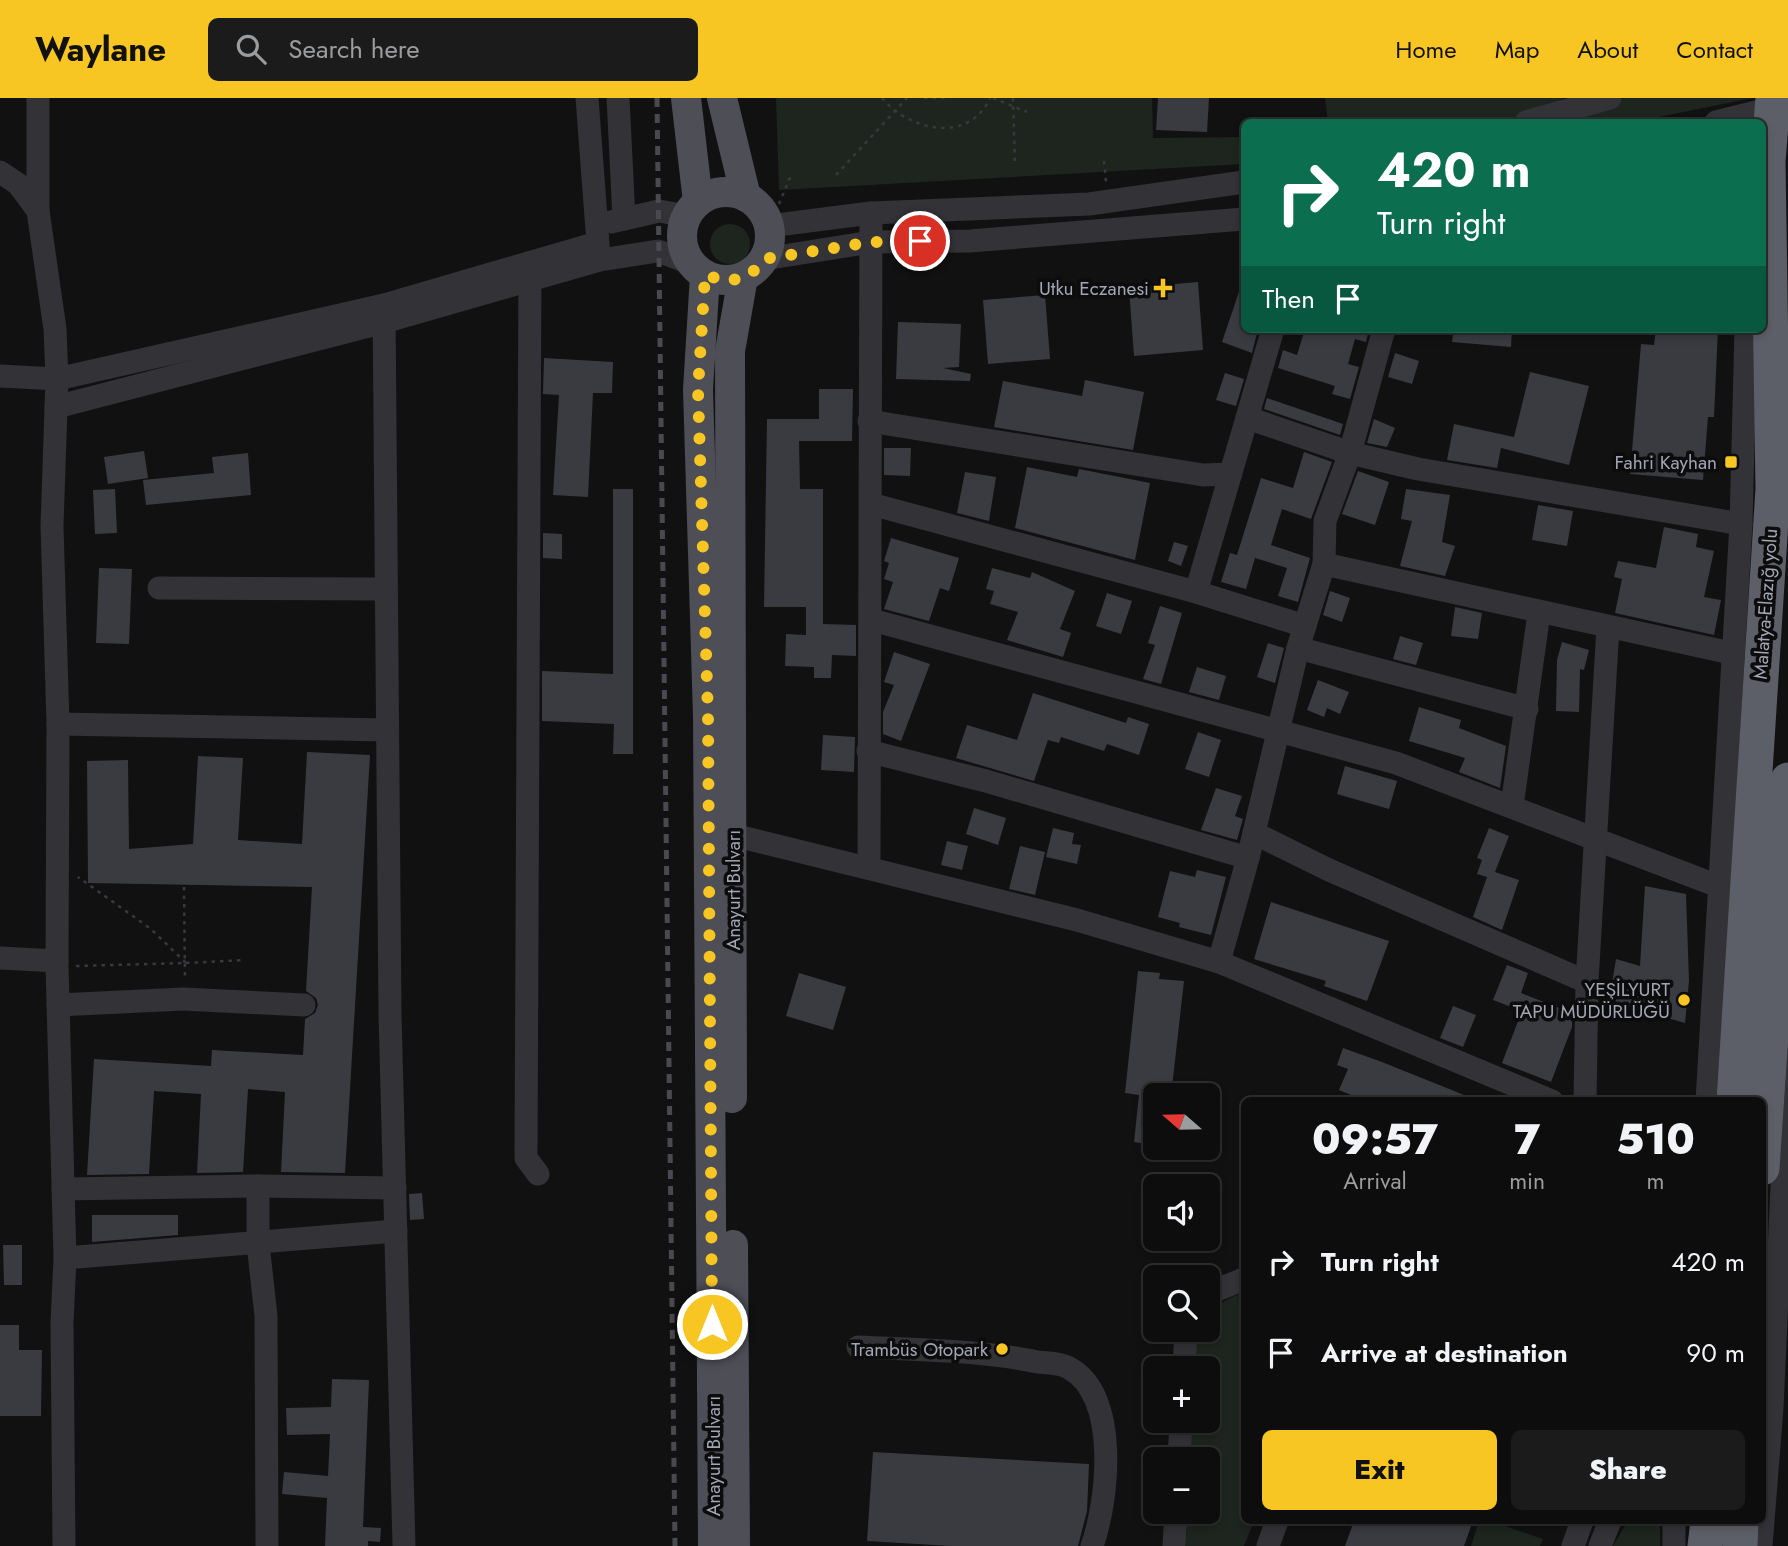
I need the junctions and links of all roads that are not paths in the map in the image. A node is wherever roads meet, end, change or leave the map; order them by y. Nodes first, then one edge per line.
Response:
1 (38, 98) edge
2 (587, 98) edge
3 (618, 98) edge
4 (686, 98) edge
5 (722, 98) edge
6 (1592, 98) edge
7 (1610, 98) edge
8 (1778, 106) edge
9 (1564, 112) junction
10 (1538, 119) edge
11 (1728, 119) edge
12 (0, 172) edge
13 (1766, 172) edge
14 (1241, 182) edge
15 (746, 197) junction
16 (692, 209) junction
17 (38, 211) junction
18 (872, 213) junction
19 (1766, 216) edge
20 (624, 219) junction
21 (1241, 219) edge
22 (769, 226) junction
23 (871, 242) junction
24 (597, 243) junction
25 (753, 268) junction
26 (698, 269) junction
27 (530, 272) junction
28 (384, 314) junction
29 (1272, 333) edge
30 (1383, 333) edge
31 (1746, 333) edge
32 (0, 376) edge
33 (57, 379) junction
34 (56, 407) junction
35 (1248, 418) junction
36 (870, 421) junction
37 (1350, 453) junction
38 (1231, 474) junction
39 (871, 504) junction
40 (1741, 524) junction
41 (1324, 564) junction
42 (159, 588) dead end
43 (386, 589) junction
44 (1196, 592) junction
45 (1539, 613) junction
46 (872, 620) junction
47 (1608, 627) junction
48 (1302, 637) junction
49 (1731, 653) junction
50 (1527, 709) junction
51 (58, 724) junction
52 (1278, 729) junction
53 (387, 730) junction
54 (868, 751) junction
55 (1788, 780) edge
56 (1512, 806) junction
57 (1254, 833) junction
58 (733, 835) junction
59 (1595, 838) junction
60 (1248, 858) junction
61 (869, 866) junction
62 (1785, 883) edge
63 (1718, 886) junction
64 (0, 958) edge
65 (1219, 962) junction
66 (57, 964) junction
67 (1587, 982) junction
68 (58, 1005) junction
69 (304, 1005) dead end
70 (1788, 1052) edge
71 (1542, 1097) edge
72 (1585, 1097) edge
73 (1707, 1097) edge
74 (1734, 1097) edge
75 (1766, 1118) edge
76 (538, 1174) dead end
77 (258, 1186) junction
78 (396, 1188) junction
79 (63, 1189) junction
80 (1778, 1196) edge
81 (396, 1231) junction
82 (258, 1244) junction
83 (65, 1258) junction
84 (1241, 1280) edge
85 (1220, 1289) edge
86 (858, 1346) dead end
87 (1766, 1458) edge
88 (1175, 1524) edge
89 (1276, 1524) edge
90 (1581, 1524) edge
91 (1607, 1524) edge
92 (1674, 1524) edge
93 (1708, 1524) edge
94 (1741, 1524) edge
95 (1763, 1524) edge
96 (64, 1546) edge
97 (267, 1546) edge
98 (404, 1546) edge
99 (713, 1546) edge
100 (735, 1546) edge
101 (1092, 1546) edge
102 (1174, 1546) edge
103 (1268, 1546) edge
104 (1573, 1546) edge
105 (1600, 1546) edge
106 (1674, 1546) edge
107 (1705, 1546) edge
108 (1740, 1546) edge
109 (1762, 1546) edge

1 - 17 street
2 - 24 street
3 - 20 street
4 - 16 main road
5 - 15 main road
6 - 9 street
7 - 9 street
8 - 11 street
8 - 13 highway, Malatya-Elazığ yolu
9 - 10 street
12 - 17 street
14 - 18 street
15 - 16 main road
15 - 22 main road
16 - 20 street
16 - 26 main road
17 - 33 street
18 - 22 street
18 - 23 street
19 - 74 highway, Malatya-Elazığ yolu
20 - 24 street
21 - 23 street
22 - 25 main road
23 - 25 street
23 - 36 street
24 - 26 street
24 - 27 street
25 - 26 main road
25 - 58 main road, Anayurt Bulvarı
26 - 99 main road, Anayurt Bulvarı
27 - 28 street
27 - 76 street
28 - 33 street
28 - 34 street
28 - 43 street
29 - 35 street
30 - 37 street
31 - 40 street
32 - 33 street
33 - 34 street
34 - 51 street
35 - 37 street
35 - 38 street
36 - 38 street
36 - 39 street
37 - 40 street
37 - 41 street
38 - 44 street
39 - 44 street
39 - 46 street
40 - 49 street
41 - 45 street
41 - 48 street
42 - 43 street
43 - 53 street
44 - 48 street
45 - 47 street
45 - 50 street
46 - 52 street
46 - 54 street
47 - 49 street
47 - 59 street
48 - 50 street
48 - 52 street
49 - 63 street
50 - 56 street
51 - 53 street
51 - 66 street
52 - 56 street
52 - 57 street
53 - 78 street
54 - 60 street
54 - 61 street
55 - 62 highway
56 - 59 street
57 - 60 street
57 - 67 street
58 - 61 street
58 - 100 main road, Anayurt Bulvarı
59 - 63 street
59 - 67 street
60 - 65 street
61 - 65 street
62 - 75 highway
63 - 73 street
64 - 66 street
65 - 71 street
66 - 68 street
67 - 72 street
68 - 69 street
68 - 79 street
70 - 80 street
77 - 78 street
77 - 79 street
77 - 82 street
78 - 81 street
79 - 83 street
80 - 87 street
81 - 82 street
81 - 98 street
82 - 83 street
82 - 97 street
83 - 96 street
84 - 85 street
86 - 101 street
88 - 102 street
89 - 103 street
90 - 104 street
91 - 105 street
92 - 106 street
93 - 107 highway
94 - 108 highway
95 - 109 street

